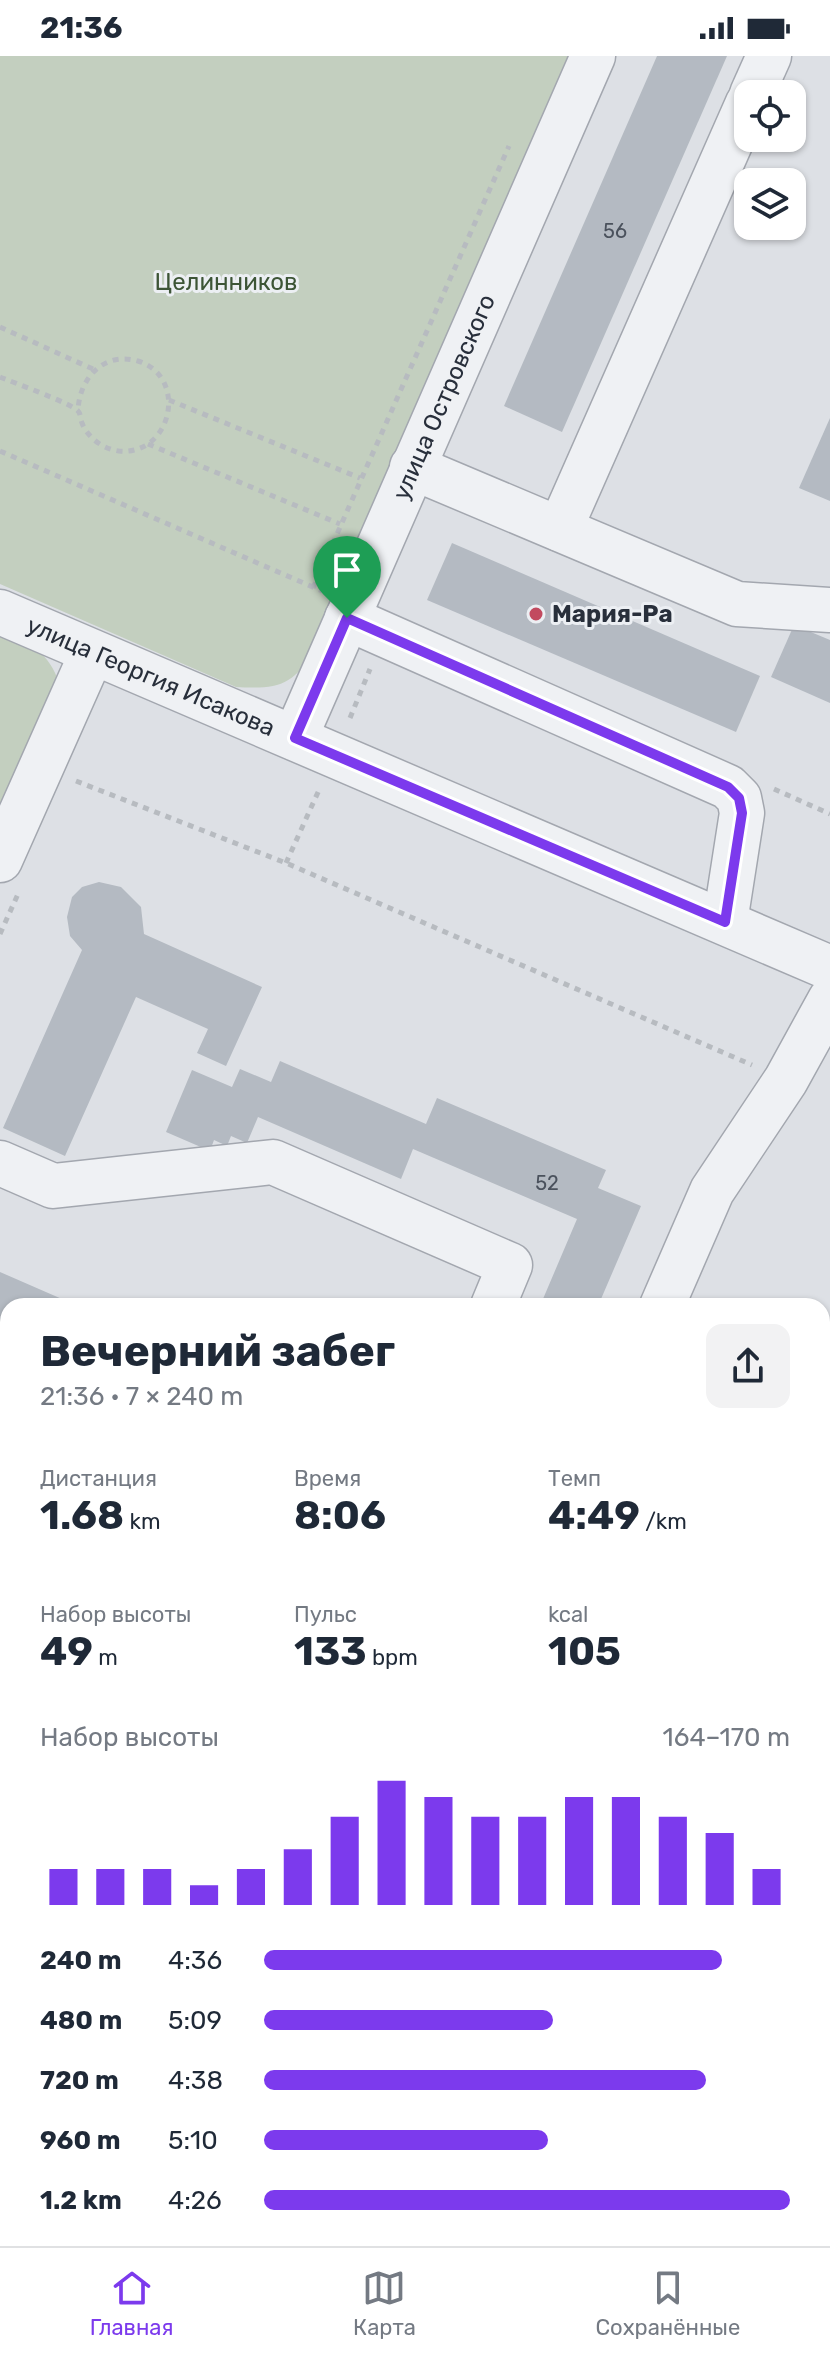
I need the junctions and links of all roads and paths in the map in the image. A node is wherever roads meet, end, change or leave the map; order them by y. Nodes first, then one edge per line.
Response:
1 (593, 56) edge
2 (769, 56) edge
3 (758, 80) edge
4 (734, 135) edge
5 (510, 143) dead end
6 (0, 327) edge
7 (95, 370) junction
8 (0, 377) edge
9 (169, 400) junction
10 (78, 411) junction
11 (148, 444) junction
12 (0, 451) edge
13 (412, 467) junction
14 (360, 478) junction
15 (340, 524) junction
16 (560, 529) junction
17 (313, 588) junction
18 (830, 610) edge
19 (350, 611) junction
20 (0, 612) edge
21 (92, 653) junction
22 (295, 738) junction
23 (69, 778) dead end
24 (323, 781) dead end
25 (0, 860) edge
26 (286, 863) junction
27 (725, 922) junction
28 (830, 968) edge
29 (830, 1000) edge
30 (786, 1080) junction
31 (0, 1163) edge
32 (496, 1298) edge
33 (665, 1298) edge

1 - 13 street, улица Островского
2 - 3 street
4 - 16 street
5 - 14 path
6 - 7 path
7 - 9 path
7 - 10 path
8 - 10 path
9 - 11 path
9 - 14 path
10 - 11 path
11 - 15 path
12 - 17 path
13 - 16 street
13 - 19 street, улица Островского
14 - 15 path
15 - 17 path
16 - 18 street
17 - 19 path
19 - 22 street, улица Островского
19 - 27 street
20 - 21 street, улица Георгия Исакова
21 - 22 street, улица Георгия Исакова
21 - 25 street
22 - 27 street, улица Георгия Исакова
23 - 26 path
24 - 26 path
26 - 30 path
27 - 28 street, улица Георгия Исакова
29 - 30 street
30 - 33 street
31 - 32 street

